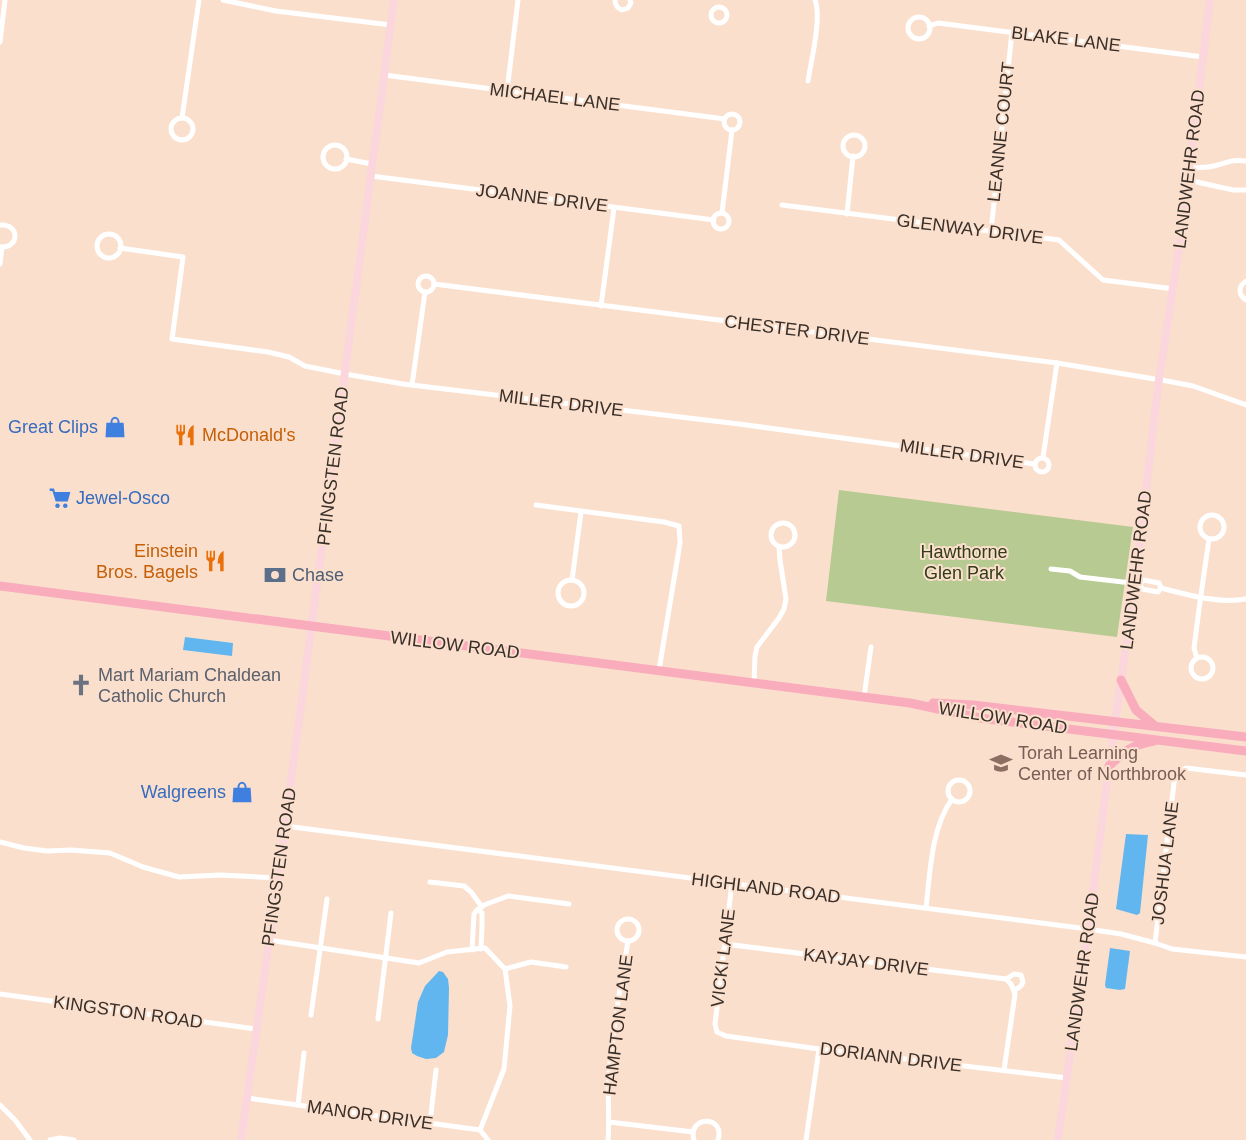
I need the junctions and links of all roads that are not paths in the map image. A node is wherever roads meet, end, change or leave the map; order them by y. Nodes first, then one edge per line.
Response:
1 (5, 0) edge
2 (199, 0) edge
3 (223, 0) edge
4 (394, 0) edge
5 (518, 0) edge
6 (615, 0) edge
7 (630, 0) edge
8 (721, 0) edge
9 (815, 0) edge
10 (1210, 0) edge
11 (720, 7) dead end
12 (391, 25) junction
13 (929, 26) junction
14 (1012, 32) junction
15 (0, 42) edge
16 (1203, 57) junction
17 (384, 75) junction
18 (808, 81) dead end
19 (507, 91) junction
20 (182, 118) junction
21 (725, 119) junction
22 (732, 130) junction
23 (853, 156) junction
24 (346, 160) junction
25 (1246, 161) edge
26 (372, 164) junction
27 (1190, 168) junction
28 (371, 176) junction
29 (1188, 180) junction
30 (1246, 190) edge
31 (782, 205) dead end
32 (614, 208) junction
33 (722, 213) junction
34 (847, 214) junction
35 (714, 220) junction
36 (0, 225) edge
37 (991, 231) junction
38 (1, 247) edge
39 (120, 248) junction
40 (0, 264) edge
41 (1246, 281) edge
42 (434, 284) junction
43 (1174, 289) junction
44 (425, 292) junction
45 (1246, 300) edge
46 (601, 306) junction
47 (1057, 363) junction
48 (345, 374) junction
49 (1159, 379) junction
50 (412, 385) junction
51 (1246, 406) edge
52 (1043, 457) junction
53 (1034, 464) junction
54 (536, 505) dead end
55 (581, 512) junction
56 (1209, 539) junction
57 (779, 547) junction
58 (1051, 568) dead end
59 (572, 580) junction
60 (1137, 584) junction
61 (0, 586) edge
62 (1161, 588) junction
63 (1200, 598) junction
64 (1246, 598) edge
65 (312, 626) junction
66 (871, 647) dead end
67 (1197, 658) junction
68 (659, 670) junction
69 (1121, 680) junction
70 (754, 683) junction
71 (864, 697) junction
72 (910, 703) junction
73 (1115, 722) junction
74 (1155, 727) junction
75 (1113, 734) junction
76 (1246, 737) edge
77 (1162, 740) junction
78 (1246, 751) edge
79 (1109, 766) junction
80 (1246, 775) edge
81 (952, 799) junction
82 (285, 826) junction
83 (0, 842) edge
84 (278, 878) junction
85 (430, 882) dead end
86 (732, 883) junction
87 (326, 899) dead end
88 (569, 904) dead end
89 (480, 908) junction
90 (926, 908) junction
91 (391, 913) dead end
92 (1088, 929) junction
93 (269, 940) junction
94 (628, 941) junction
95 (1155, 943) junction
96 (725, 944) junction
97 (320, 948) junction
98 (481, 949) junction
99 (472, 950) junction
100 (1246, 957) edge
101 (386, 958) junction
102 (566, 967) dead end
103 (505, 969) junction
104 (1006, 979) junction
105 (1014, 990) junction
106 (0, 994) edge
107 (311, 1016) dead end
108 (378, 1019) dead end
109 (256, 1029) junction
110 (717, 1032) joint
111 (819, 1049) junction
112 (304, 1054) dead end
113 (436, 1070) dead end
114 (1004, 1070) junction
115 (1067, 1078) junction
116 (247, 1098) junction
117 (0, 1105) edge
118 (298, 1105) junction
119 (610, 1122) junction
120 (430, 1123) junction
121 (480, 1130) junction
122 (693, 1132) junction
123 (30, 1140) edge
124 (50, 1140) edge
125 (74, 1140) edge
126 (241, 1140) edge
127 (488, 1140) edge
128 (608, 1140) edge
129 (694, 1140) edge
130 (718, 1140) edge
131 (806, 1140) edge
132 (1058, 1140) edge

1 - 15 street
2 - 20 street
3 - 12 street
4 - 12 main road, PFINGSTEN ROAD
5 - 19 street
6 - 7 street
8 - 11 street
9 - 18 street
10 - 16 main road, LANDWEHR ROAD
12 - 17 main road, PFINGSTEN ROAD
13 - 13 street
13 - 14 street, BLAKE LANE
14 - 16 street, BLAKE LANE
14 - 37 street, LEANNE COURT
16 - 27 main road, LANDWEHR ROAD
17 - 19 street, MICHAEL LANE
17 - 26 main road, PFINGSTEN ROAD
19 - 21 street, MICHAEL LANE
20 - 20 street
21 - 22 street
21 - 22 street
22 - 33 street
23 - 23 street
23 - 34 street
24 - 24 street
24 - 26 street
25 - 27 street
26 - 28 main road, PFINGSTEN ROAD
27 - 29 main road, LANDWEHR ROAD
28 - 32 street, JOANNE DRIVE
28 - 48 main road, PFINGSTEN ROAD
29 - 30 street
29 - 43 main road, LANDWEHR ROAD
31 - 34 street, GLENWAY DRIVE
32 - 35 street, JOANNE DRIVE
32 - 46 street
33 - 35 street
33 - 35 street
34 - 37 street, GLENWAY DRIVE
36 - 38 street
37 - 43 street, GLENWAY DRIVE
38 - 40 street
39 - 39 street
39 - 48 street, MILLER DRIVE
41 - 45 street
42 - 44 street
42 - 44 street
42 - 46 street, CHESTER DRIVE
43 - 49 main road, LANDWEHR ROAD
44 - 50 street
46 - 47 street, CHESTER DRIVE
47 - 49 street, CHESTER DRIVE
47 - 52 street, MILLER DRIVE
48 - 50 street, MILLER DRIVE
48 - 65 main road, PFINGSTEN ROAD
49 - 51 street, CHESTER DRIVE
49 - 60 main road, LANDWEHR ROAD
50 - 53 street, MILLER DRIVE
52 - 53 street
52 - 53 street
54 - 55 street
55 - 59 street
55 - 68 street
56 - 56 street
56 - 63 street
57 - 57 street
57 - 70 street
58 - 60 street
59 - 59 street
60 - 62 street
60 - 62 street
60 - 69 main road, LANDWEHR ROAD
61 - 65 main road, WILLOW ROAD
62 - 63 street
63 - 64 street
63 - 67 street
65 - 68 main road, WILLOW ROAD
65 - 82 main road, PFINGSTEN ROAD
66 - 71 street
67 - 67 street
68 - 70 main road, WILLOW ROAD
69 - 73 main road, LANDWEHR ROAD
69 - 74 main road
70 - 71 main road, WILLOW ROAD
71 - 72 main road, WILLOW ROAD
72 - 73 main road, WILLOW ROAD
72 - 75 main road, WILLOW ROAD
73 - 74 main road, WILLOW ROAD
73 - 75 main road, LANDWEHR ROAD
74 - 76 main road, WILLOW ROAD
75 - 77 main road, WILLOW ROAD
75 - 79 main road, LANDWEHR ROAD
77 - 78 main road, WILLOW ROAD
77 - 79 main road
79 - 92 main road, LANDWEHR ROAD
80 - 95 street, JOSHUA LANE
81 - 81 street
81 - 90 street
82 - 84 main road, PFINGSTEN ROAD
82 - 86 street, HIGHLAND ROAD
83 - 84 street
84 - 93 main road, PFINGSTEN ROAD
85 - 89 street
86 - 90 street, HIGHLAND ROAD
86 - 96 street, VICKI LANE
87 - 97 street
88 - 89 street
89 - 98 street
89 - 99 street
90 - 92 street, HIGHLAND ROAD
91 - 101 street
92 - 95 street, HIGHLAND ROAD
92 - 115 main road, LANDWEHR ROAD
93 - 97 street
93 - 109 main road, PFINGSTEN ROAD
94 - 94 street, HAMPTON LANE
94 - 119 street, HAMPTON LANE
95 - 100 street, HIGHLAND ROAD
96 - 104 street, KAYJAY DRIVE
96 - 110 street, VICKI LANE
97 - 101 street
97 - 107 street
98 - 99 street
98 - 103 street
99 - 101 street
101 - 108 street
102 - 103 street
103 - 121 street
104 - 105 street
104 - 105 street, KAYJAY DRIVE
105 - 114 street, KAYJAY DRIVE
106 - 109 street, KINGSTON ROAD
109 - 116 main road, PFINGSTEN ROAD
110 - 111 street, DORIANN DRIVE
111 - 114 street, DORIANN DRIVE
111 - 131 street
112 - 118 street
113 - 120 street
114 - 115 street, DORIANN DRIVE
115 - 132 main road, LANDWEHR ROAD
116 - 118 street, MANOR DRIVE
116 - 126 main road, PFINGSTEN ROAD
117 - 123 street
118 - 120 street, MANOR DRIVE
119 - 122 street
119 - 128 street, HAMPTON LANE
120 - 121 street, MANOR DRIVE
121 - 127 street
122 - 129 street
122 - 130 street
124 - 125 street

